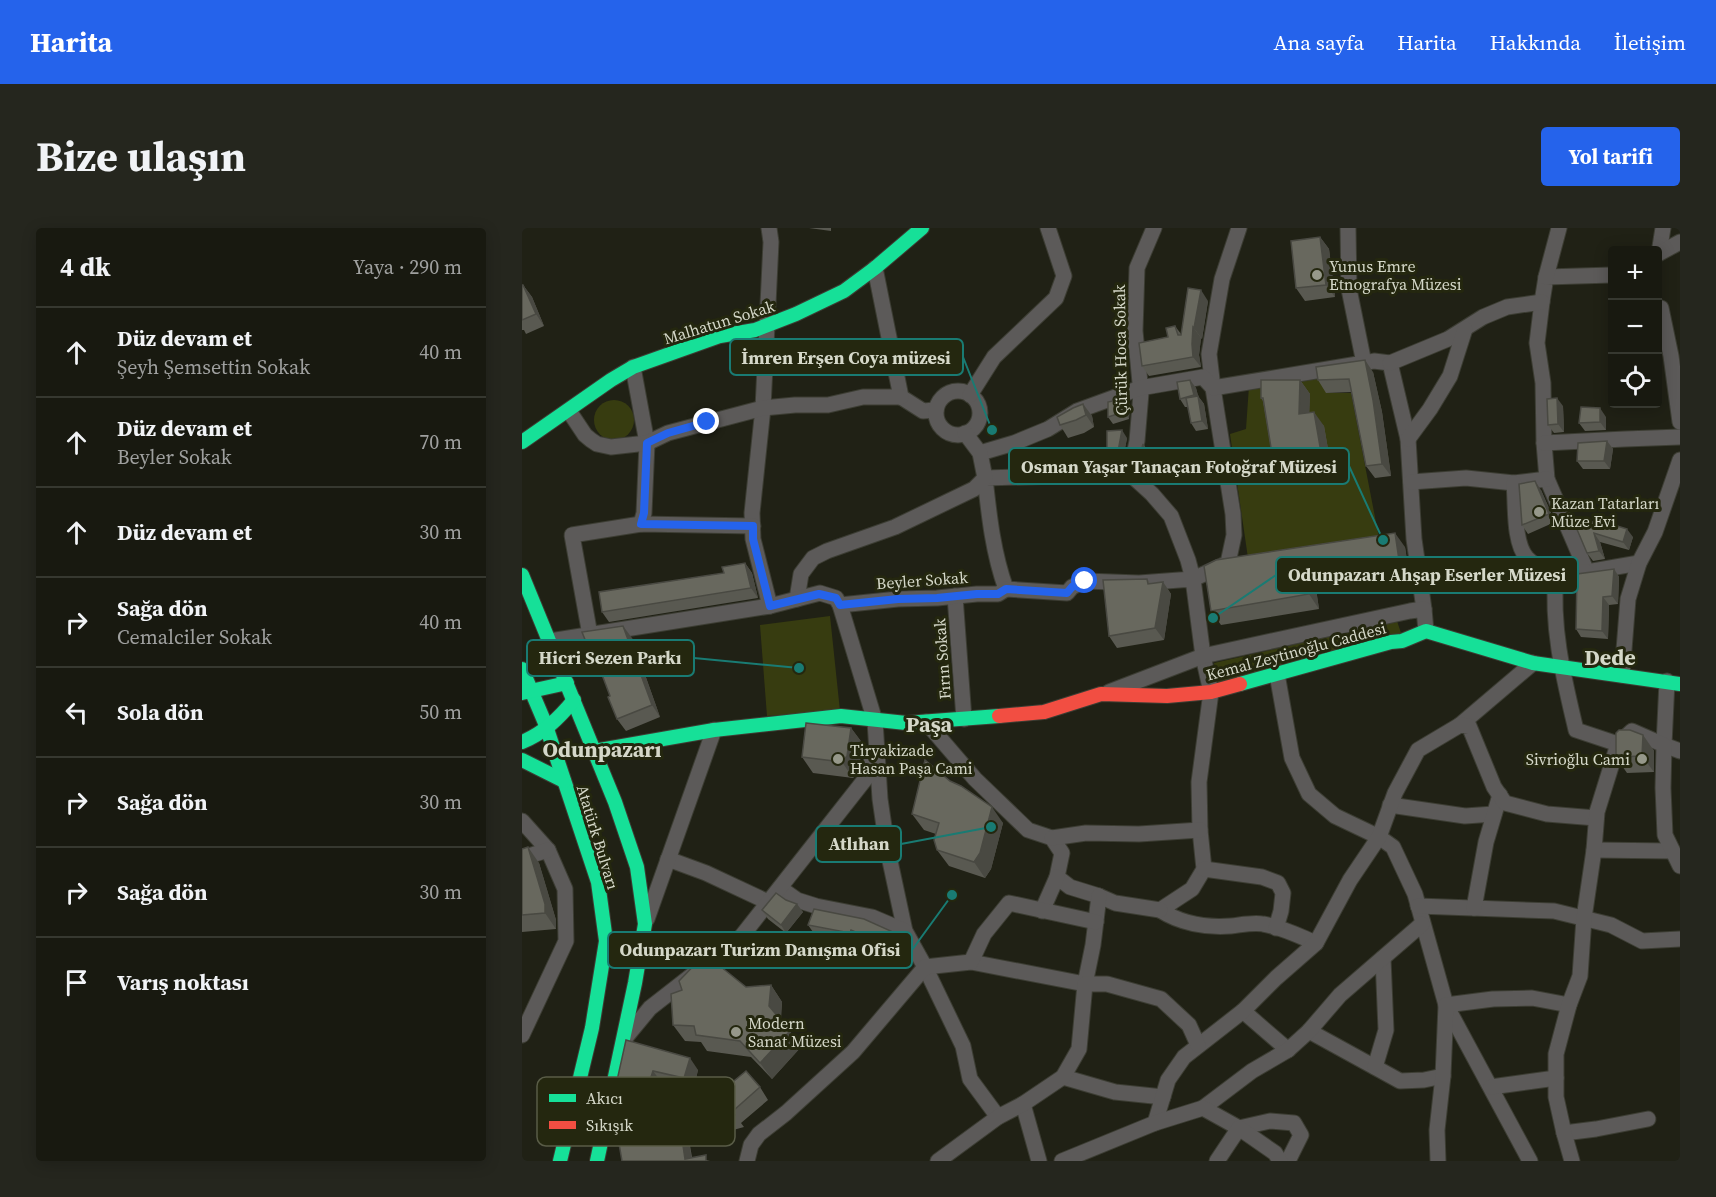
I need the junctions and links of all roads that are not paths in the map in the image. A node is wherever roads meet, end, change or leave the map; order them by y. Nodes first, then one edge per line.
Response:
1 (769, 228) edge
2 (922, 228) edge
3 (1048, 228) edge
4 (1154, 228) edge
5 (1239, 228) edge
6 (1348, 228) edge
7 (1559, 228) edge
8 (1663, 228) edge
9 (1680, 242) edge
10 (1660, 246) edge
11 (1662, 252) edge
12 (875, 268) junction
13 (1608, 275) edge
14 (1546, 277) junction
15 (1542, 302) junction
16 (1662, 311) edge
17 (767, 325) junction
18 (1465, 329) junction
19 (1676, 357) edge
20 (1364, 363) junction
21 (1389, 363) junction
22 (633, 367) junction
23 (1140, 388) junction
24 (1213, 388) junction
25 (970, 394) junction
26 (901, 397) junction
27 (763, 408) junction
28 (936, 410) junction
29 (569, 411) junction
30 (1680, 422) edge
31 (965, 433) junction
32 (1680, 438) edge
33 (1408, 439) junction
34 (522, 442) edge
35 (647, 443) junction
36 (1544, 443) junction
37 (980, 453) junction
38 (1680, 460) edge
39 (1226, 468) junction
40 (1130, 474) junction
41 (985, 477) junction
42 (1546, 479) junction
43 (1411, 482) junction
44 (1514, 483) junction
45 (641, 524) junction
46 (753, 526) junction
47 (1639, 563) junction
48 (1587, 572) junction
49 (522, 575) edge
50 (1556, 575) junction
51 (1193, 579) junction
52 (1006, 589) junction
53 (955, 596) junction
54 (797, 599) junction
55 (838, 601) junction
56 (770, 606) junction
57 (1424, 609) junction
58 (1426, 631) junction
59 (590, 634) junction
60 (550, 641) junction
61 (1203, 656) junction
62 (1533, 663) junction
63 (1561, 666) junction
64 (522, 669) edge
65 (1277, 674) junction
66 (1622, 675) junction
67 (567, 682) junction
68 (1674, 682) edge
69 (526, 692) edge
70 (1211, 692) junction
71 (1101, 694) junction
72 (574, 700) junction
73 (964, 719) junction
74 (876, 721) junction
75 (926, 722) junction
76 (1461, 725) junction
77 (547, 730) junction
78 (714, 730) junction
79 (522, 742) edge
80 (1618, 744) junction
81 (1664, 746) junction
82 (594, 751) junction
83 (1680, 751) edge
84 (522, 760) edge
85 (564, 781) junction
86 (1500, 795) junction
87 (1390, 805) junction
88 (1494, 814) junction
89 (1596, 818) junction
90 (522, 822) edge
91 (1200, 830) junction
92 (1379, 837) junction
93 (1052, 838) junction
94 (548, 850) junction
95 (1594, 850) junction
96 (1672, 851) junction
97 (522, 858) edge
98 (668, 859) junction
99 (1680, 866) edge
100 (1204, 869) junction
101 (1057, 877) junction
102 (780, 888) junction
103 (1099, 896) junction
104 (768, 902) junction
105 (1418, 906) junction
106 (1474, 908) junction
107 (1042, 910) junction
108 (1160, 910) junction
109 (1584, 918) junction
110 (1096, 922) junction
111 (645, 924) junction
112 (1422, 924) junction
113 (1276, 928) junction
114 (905, 931) junction
115 (1680, 939) edge
116 (1316, 943) junction
117 (1383, 958) junction
118 (971, 962) junction
119 (925, 967) junction
120 (1085, 984) junction
121 (1446, 1005) junction
122 (1569, 1005) junction
123 (1244, 1011) junction
124 (1309, 1031) junction
125 (522, 1035) edge
126 (622, 1040) junction
127 (1198, 1045) junction
128 (1288, 1050) junction
129 (1375, 1067) junction
130 (1443, 1076) junction
131 (580, 1077) edge
132 (614, 1077) edge
133 (1063, 1077) junction
134 (1556, 1078) junction
135 (1491, 1087) junction
136 (1163, 1097) junction
137 (1023, 1104) junction
138 (1203, 1108) junction
139 (998, 1117) junction
140 (1648, 1119) dead end
141 (1155, 1123) junction
142 (1239, 1128) junction
143 (1564, 1133) junction
144 (564, 1146) edge
145 (600, 1146) edge
146 (560, 1161) edge
147 (597, 1161) edge
148 (747, 1161) edge
149 (938, 1161) edge
150 (1039, 1161) edge
151 (1062, 1161) edge
152 (1217, 1161) edge
153 (1280, 1161) edge
154 (1288, 1161) edge
155 (1438, 1161) edge
156 (1530, 1161) edge
157 (1572, 1161) edge

1 - 17 street
2 - 12 street, Malhatun Sokak
3 - 25 street
4 - 23 street, Çürük Hoca Sokak
5 - 24 street
6 - 20 street
7 - 14 street
8 - 10 street
9 - 11 street
12 - 17 street, Malhatun Sokak
12 - 26 street
13 - 14 street
14 - 15 street
15 - 18 street
15 - 36 street
16 - 19 street
17 - 22 street, Malhatun Sokak
17 - 27 street
18 - 21 street
18 - 33 street
19 - 30 street
20 - 21 street
20 - 24 street
21 - 33 street
22 - 29 street, Malhatun Sokak
22 - 35 street
23 - 24 street
23 - 37 street
23 - 40 street, Çürük Hoca Sokak
24 - 39 street
25 - 28 street
25 - 31 street
26 - 27 street
26 - 28 street
27 - 35 street
27 - 46 street
28 - 31 street
29 - 34 street, Malhatun Sokak
29 - 35 street
31 - 37 street
32 - 36 street
33 - 43 street
35 - 45 street
36 - 42 street
37 - 41 street
38 - 47 street
39 - 40 street
39 - 51 street
40 - 41 street
40 - 51 street
41 - 52 street
41 - 54 street
42 - 44 street
42 - 48 street
43 - 44 street
43 - 57 street
44 - 50 street
45 - 46 street
45 - 59 street
46 - 56 street
47 - 48 street
47 - 66 street
48 - 50 street
49 - 60 street, Atatürk Bulvarı
50 - 63 street
51 - 52 street, Beyler Sokak
51 - 61 street
52 - 53 street, Beyler Sokak
53 - 55 street, Beyler Sokak
53 - 73 street, Fırın Sokak
54 - 55 street, Beyler Sokak
54 - 56 street, Beyler Sokak
55 - 74 street
56 - 59 street, Beyler Sokak
57 - 58 street
57 - 61 street
58 - 62 street
58 - 65 street, Kemal Zeytinoğlu Caddesi
59 - 60 street, Beyler Sokak
60 - 67 street, Atatürk Bulvarı
61 - 70 street
61 - 71 street
62 - 63 street
62 - 76 street
63 - 66 street
63 - 80 street
64 - 69 street, Atatürk Bulvarı
65 - 70 street, Kemal Zeytinoğlu Caddesi
65 - 92 street
66 - 68 street
67 - 69 street
67 - 72 street, Atatürk Bulvarı
68 - 81 street
69 - 77 street, Atatürk Bulvarı
70 - 71 street, Kemal Zeytinoğlu Caddesi
70 - 91 street
71 - 73 street, Kemal Zeytinoğlu Caddesi
72 - 77 street
72 - 82 street, Atatürk Bulvarı
73 - 75 street, Kemal Zeytinoğlu Caddesi
74 - 75 street, Kemal Zeytinoğlu Caddesi
74 - 78 street, Kemal Zeytinoğlu Caddesi
74 - 102 street
74 - 114 street
75 - 93 street
76 - 86 street
76 - 87 street
77 - 79 street
77 - 85 street, Atatürk Bulvarı
78 - 82 street, Kemal Zeytinoğlu Caddesi
78 - 98 street
80 - 81 street
80 - 89 street
81 - 83 street
81 - 96 street
82 - 111 street, Atatürk Bulvarı
84 - 85 street
85 - 131 street, Atatürk Bulvarı
86 - 88 street
86 - 89 street
87 - 88 street
87 - 92 street
88 - 106 street
89 - 95 street
90 - 94 street
91 - 93 street
91 - 100 street
92 - 105 street
92 - 116 street
93 - 101 street
94 - 97 street
94 - 125 street
95 - 96 street
95 - 109 street
96 - 99 street
98 - 104 street
98 - 111 street
100 - 108 street
100 - 113 street
101 - 103 street
101 - 107 street
102 - 104 street
102 - 114 street
103 - 108 street
103 - 110 street
104 - 126 street
105 - 106 street
105 - 112 street
106 - 109 street
107 - 110 street
107 - 118 street
108 - 113 street
109 - 115 street
109 - 122 street
110 - 120 street
111 - 126 street, Atatürk Bulvarı
112 - 117 street
112 - 121 street
113 - 116 street
114 - 119 street
116 - 123 street
117 - 124 street
117 - 129 street
118 - 119 street
118 - 120 street
119 - 139 street
119 - 148 street
120 - 127 street
120 - 133 street
121 - 122 street
121 - 130 street
121 - 135 street
122 - 134 street
123 - 127 street
123 - 128 street
124 - 128 street
124 - 129 street
126 - 132 street, Atatürk Bulvarı
127 - 136 street
128 - 138 street
129 - 130 street
130 - 155 street
133 - 136 street
133 - 137 street
134 - 135 street
134 - 143 street
135 - 156 street
136 - 141 street
137 - 139 street
137 - 150 street
138 - 141 street
138 - 142 street
139 - 149 street
140 - 143 street
141 - 151 street
142 - 152 street
142 - 153 street
142 - 154 street
143 - 157 street
144 - 146 street, Atatürk Bulvarı
145 - 147 street, Atatürk Bulvarı

